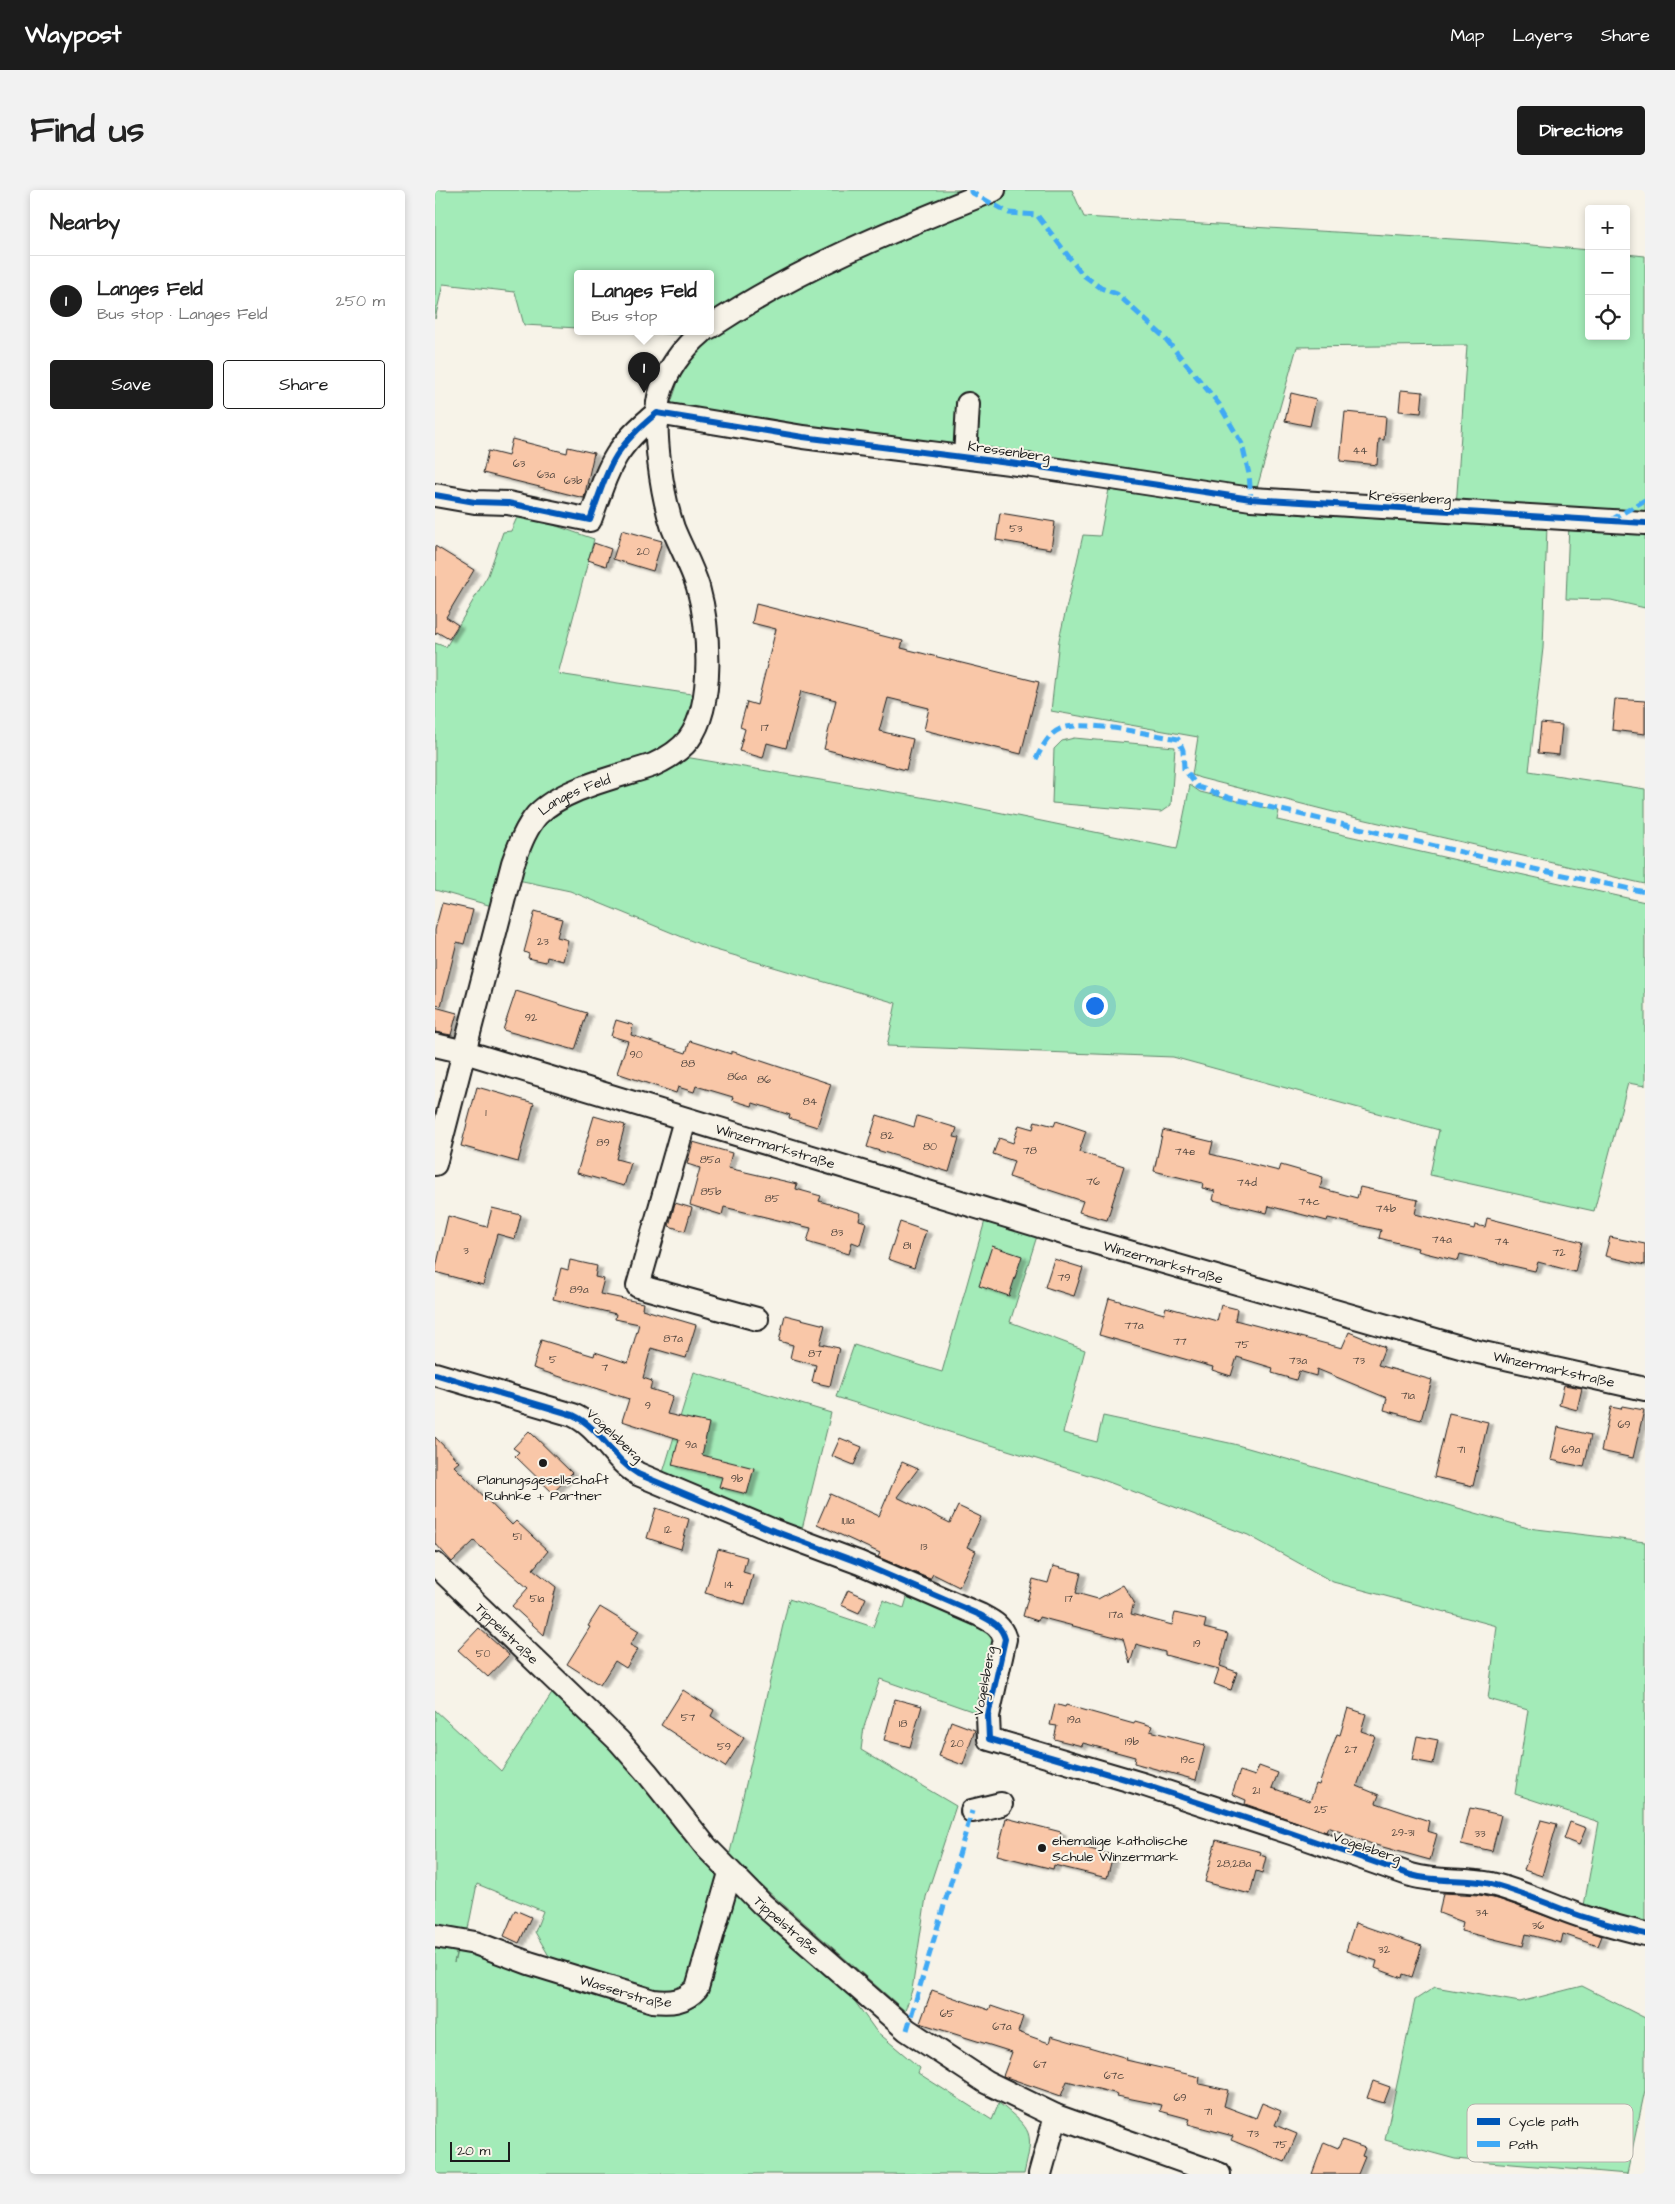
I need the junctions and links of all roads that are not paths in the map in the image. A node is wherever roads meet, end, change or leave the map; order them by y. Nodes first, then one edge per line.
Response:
1 (993, 190) edge
2 (714, 325) edge
3 (700, 335) edge
4 (968, 404) dead end
5 (657, 413) junction
6 (965, 457) junction
7 (435, 495) edge
8 (1645, 523) edge
9 (435, 1045) edge
10 (465, 1052) junction
11 (685, 1120) junction
12 (435, 1164) edge
13 (757, 1319) dead end
14 (435, 1374) edge
15 (1645, 1389) edge
16 (435, 1564) edge
17 (1001, 1804) dead end
18 (972, 1811) dead end
19 (730, 1873) junction
20 (1645, 1934) edge
21 (435, 1936) edge
22 (1056, 2116) junction
23 (1040, 2174) edge
24 (1219, 2174) edge

1 - 2 street
3 - 5 street, Langes Feld
4 - 6 street
5 - 6 street, Kressenberg
5 - 7 street
5 - 10 street, Langes Feld
6 - 8 street, Kressenberg
9 - 10 street, Winzermarkstraße
10 - 11 street, Winzermarkstraße
10 - 12 street
11 - 13 street
11 - 15 street, Winzermarkstraße
14 - 20 street, Vogelsberg
16 - 19 street, Tippelstraße
17 - 18 street
19 - 21 street, Wasserstraße
19 - 22 street, Tippelstraße
22 - 23 street
22 - 24 street, Tippelstraße

